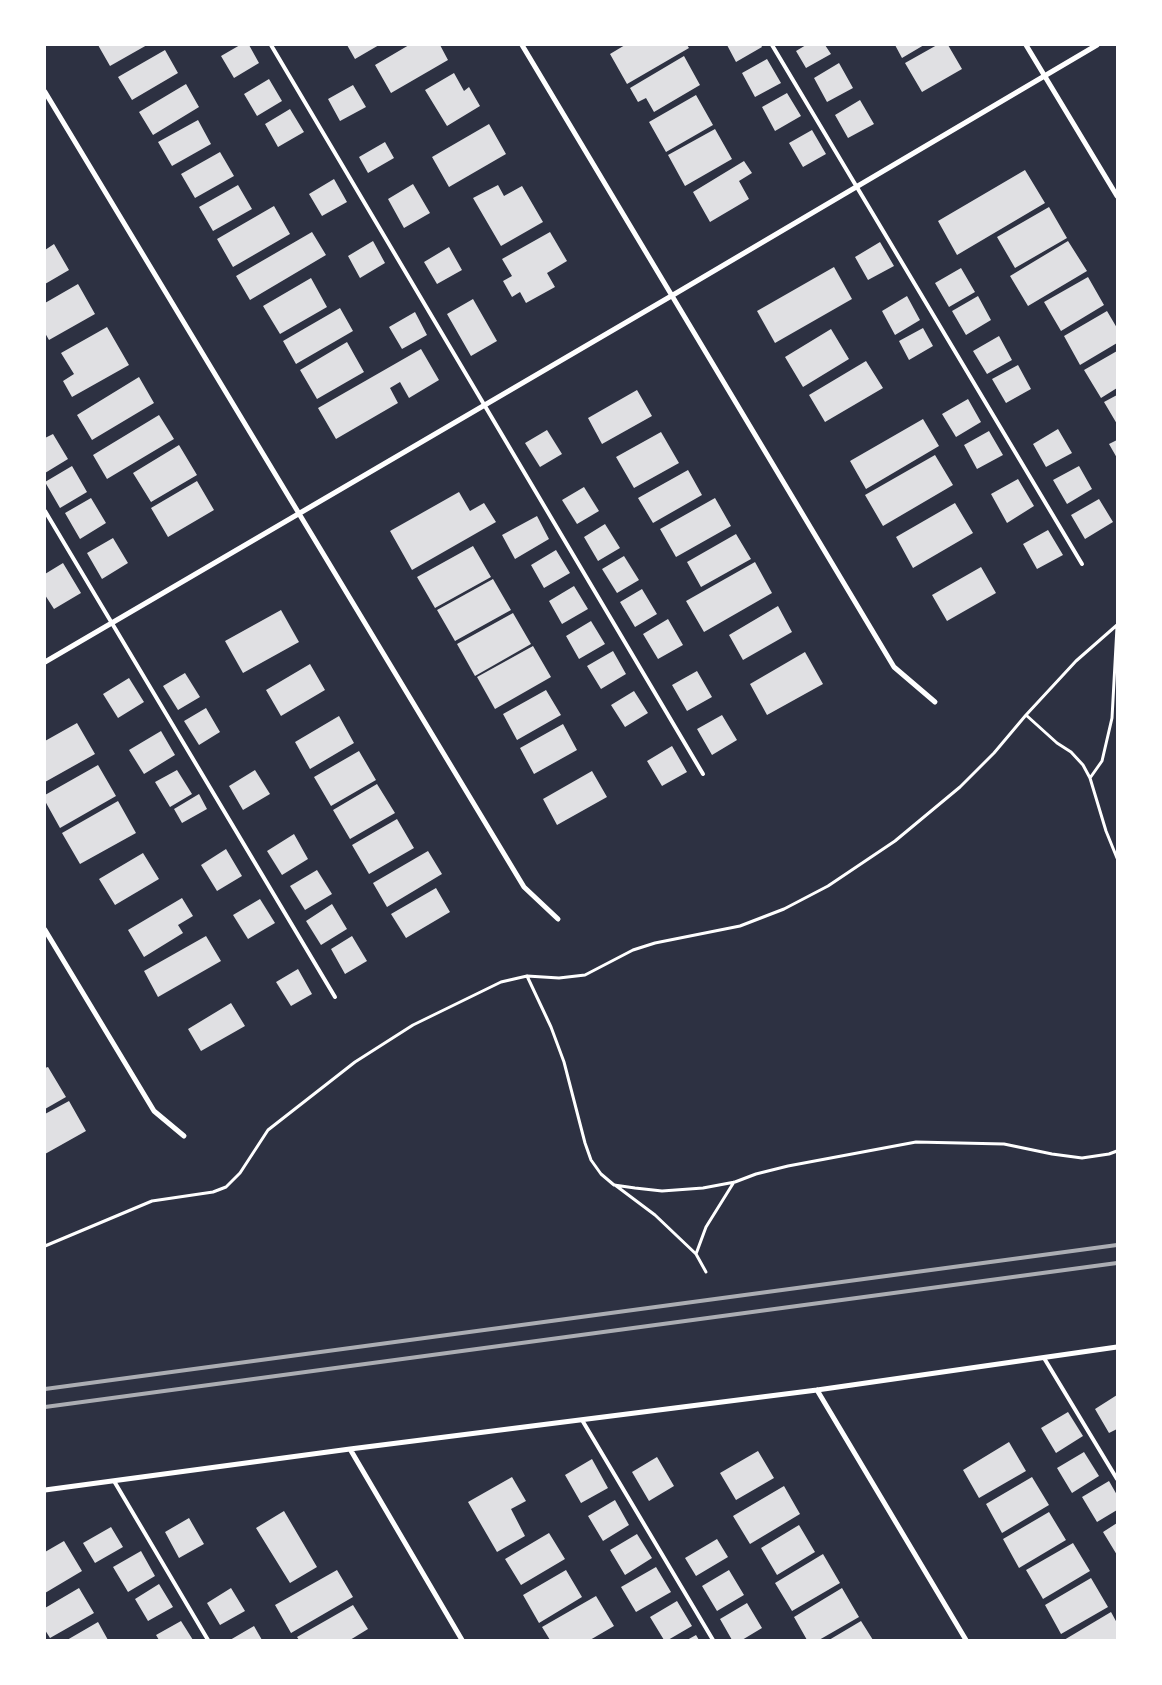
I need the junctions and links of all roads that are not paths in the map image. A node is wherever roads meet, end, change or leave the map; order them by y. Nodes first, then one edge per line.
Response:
1 (271, 45) edge
2 (522, 45) edge
3 (772, 45) edge
4 (1026, 45) edge
5 (1097, 45) edge
6 (1044, 76) junction
7 (45, 92) edge
8 (856, 187) junction
9 (1117, 196) edge
10 (673, 296) junction
11 (485, 405) junction
12 (45, 511) edge
13 (300, 513) junction
14 (1082, 564) dead end
15 (111, 623) junction
16 (45, 662) edge
17 (935, 702) dead end
18 (703, 774) dead end
19 (558, 919) dead end
20 (45, 930) edge
21 (335, 998) dead end
22 (184, 1136) dead end
23 (1117, 1347) edge
24 (1044, 1358) junction
25 (817, 1390) junction
26 (582, 1420) junction
27 (350, 1449) junction
28 (1117, 1479) edge
29 (114, 1481) junction
30 (45, 1490) edge
31 (208, 1640) edge
32 (462, 1640) edge
33 (713, 1640) edge
34 (966, 1640) edge

1 - 11 lane
2 - 10 street
3 - 8 lane
4 - 6 street
5 - 6 street
6 - 8 street
6 - 9 street
7 - 13 street
8 - 10 street
8 - 14 lane
10 - 11 street
10 - 17 street
11 - 13 street
11 - 18 lane
12 - 15 lane
13 - 15 street
13 - 19 street
15 - 16 street
15 - 21 lane
20 - 22 street
23 - 24 street
24 - 25 street
24 - 28 lane
25 - 26 street
25 - 34 street
26 - 27 street
26 - 33 lane
27 - 29 street
27 - 32 street
29 - 30 street
29 - 31 lane

